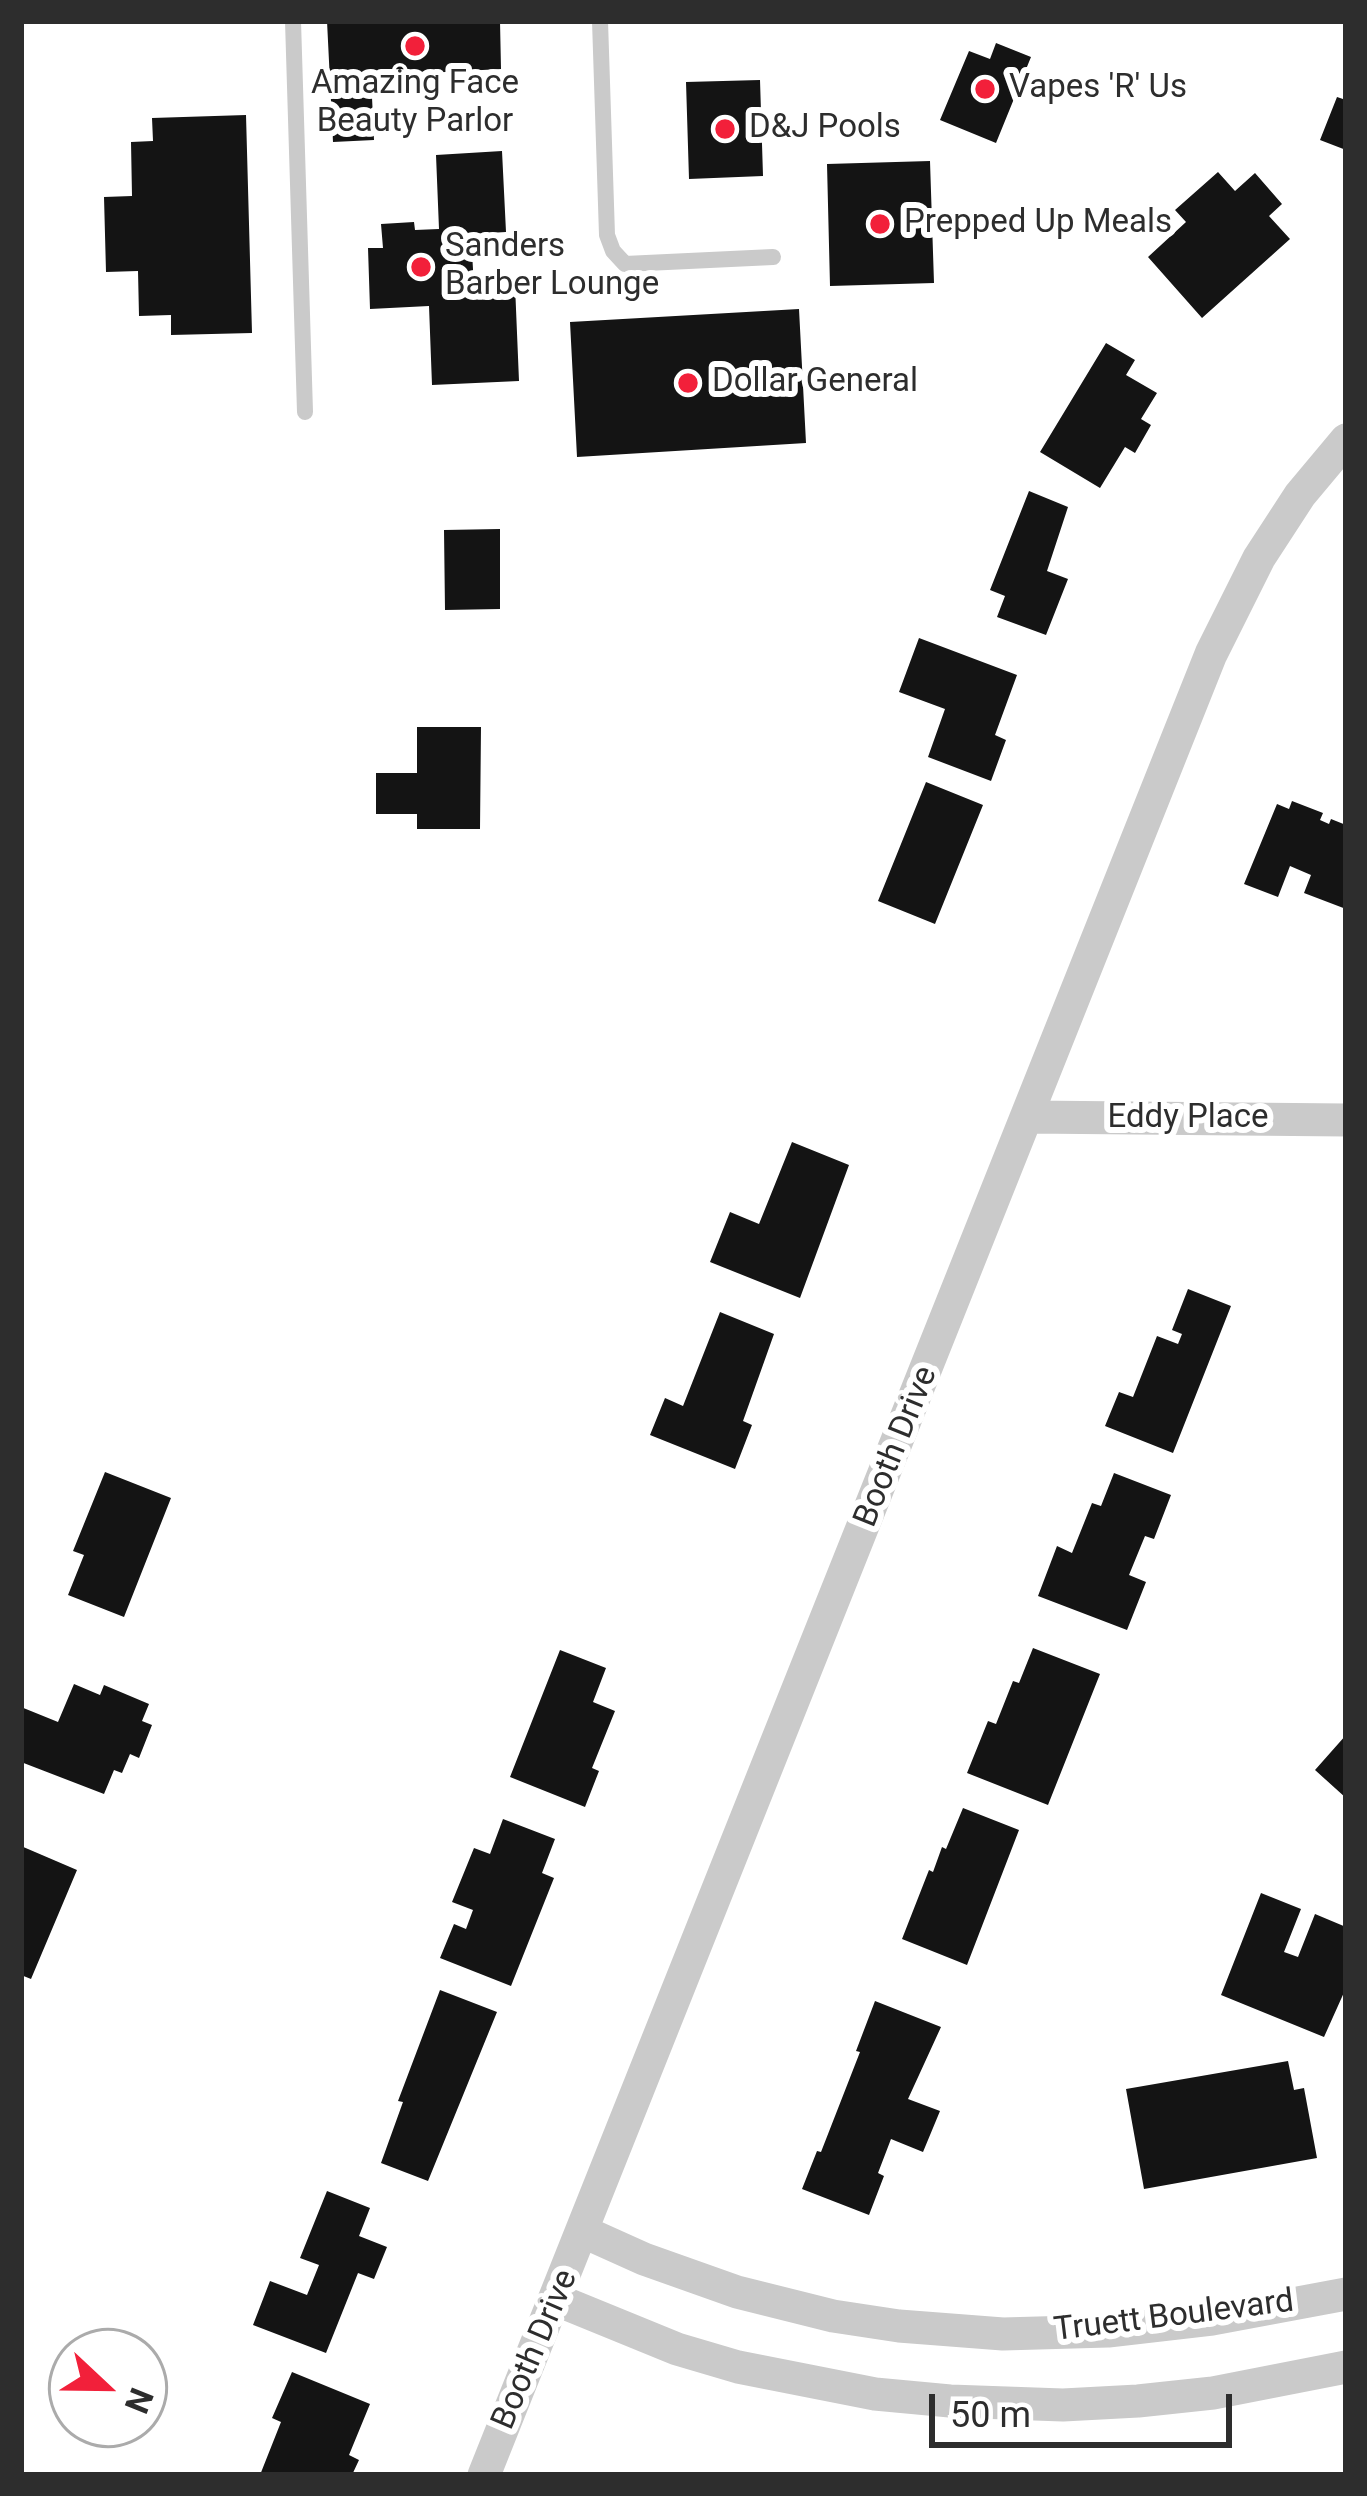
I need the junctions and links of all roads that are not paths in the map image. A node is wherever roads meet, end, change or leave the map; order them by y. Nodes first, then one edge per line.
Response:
1 (293, 21) edge
2 (600, 21) edge
3 (773, 257) dead end
4 (305, 412) dead end
5 (1346, 440) edge
6 (1029, 1117) junction
7 (1346, 1120) edge
8 (584, 2232) junction
9 (1346, 2294) edge
10 (557, 2300) junction
11 (1346, 2367) edge
12 (484, 2475) edge

1 - 4 lane
2 - 3 lane
5 - 6 street, Booth Drive
6 - 7 street, Eddy Place
6 - 8 street, Booth Drive
8 - 9 street, Truett Boulevard
8 - 10 street, Booth Drive
10 - 11 street
10 - 12 street, Booth Drive

